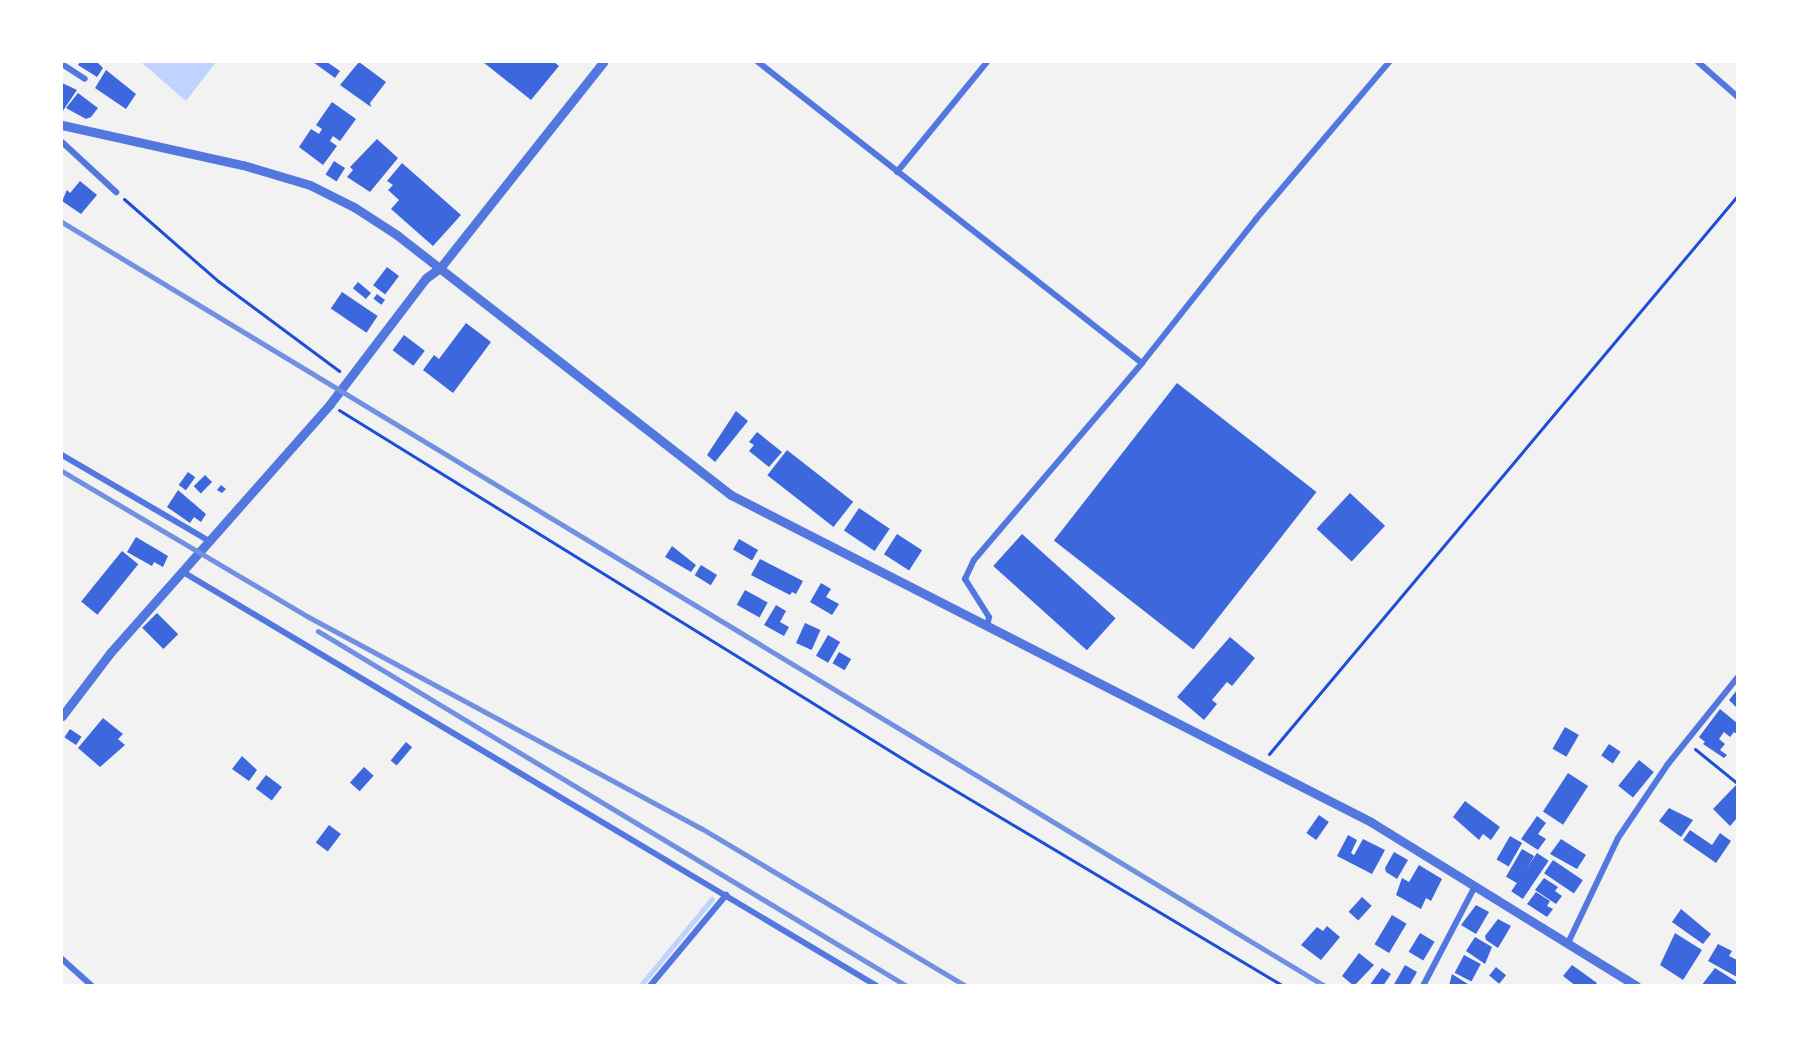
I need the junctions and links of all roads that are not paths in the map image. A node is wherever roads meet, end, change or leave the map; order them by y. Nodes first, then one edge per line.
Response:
1 (603, 62) edge
2 (758, 62) edge
3 (987, 62) edge
4 (1389, 62) edge
5 (1698, 62) edge
6 (62, 64) edge
7 (85, 79) dead end
8 (1737, 98) edge
9 (62, 125) edge
10 (62, 142) edge
11 (897, 172) junction
12 (116, 192) road end
13 (441, 268) junction
14 (1142, 363) junction
15 (62, 455) edge
16 (209, 541) junction
17 (183, 572) junction
18 (987, 628) junction
19 (1737, 677) edge
20 (62, 716) edge
21 (1475, 886) junction
22 (726, 895) junction
23 (1568, 943) junction
24 (62, 959) edge
25 (92, 986) edge
26 (650, 986) edge
27 (877, 986) edge
28 (1423, 986) edge
29 (1637, 986) edge

1 - 13 street
2 - 11 street
3 - 11 street
4 - 14 street
5 - 8 street
6 - 7 street
9 - 13 street
10 - 12 street
11 - 14 street
13 - 16 street
13 - 18 street
14 - 18 street
15 - 16 street
16 - 17 street
17 - 20 street
17 - 22 street
18 - 21 street
19 - 23 street
21 - 23 street
21 - 28 street
22 - 26 street
22 - 27 street
23 - 29 street
24 - 25 street

